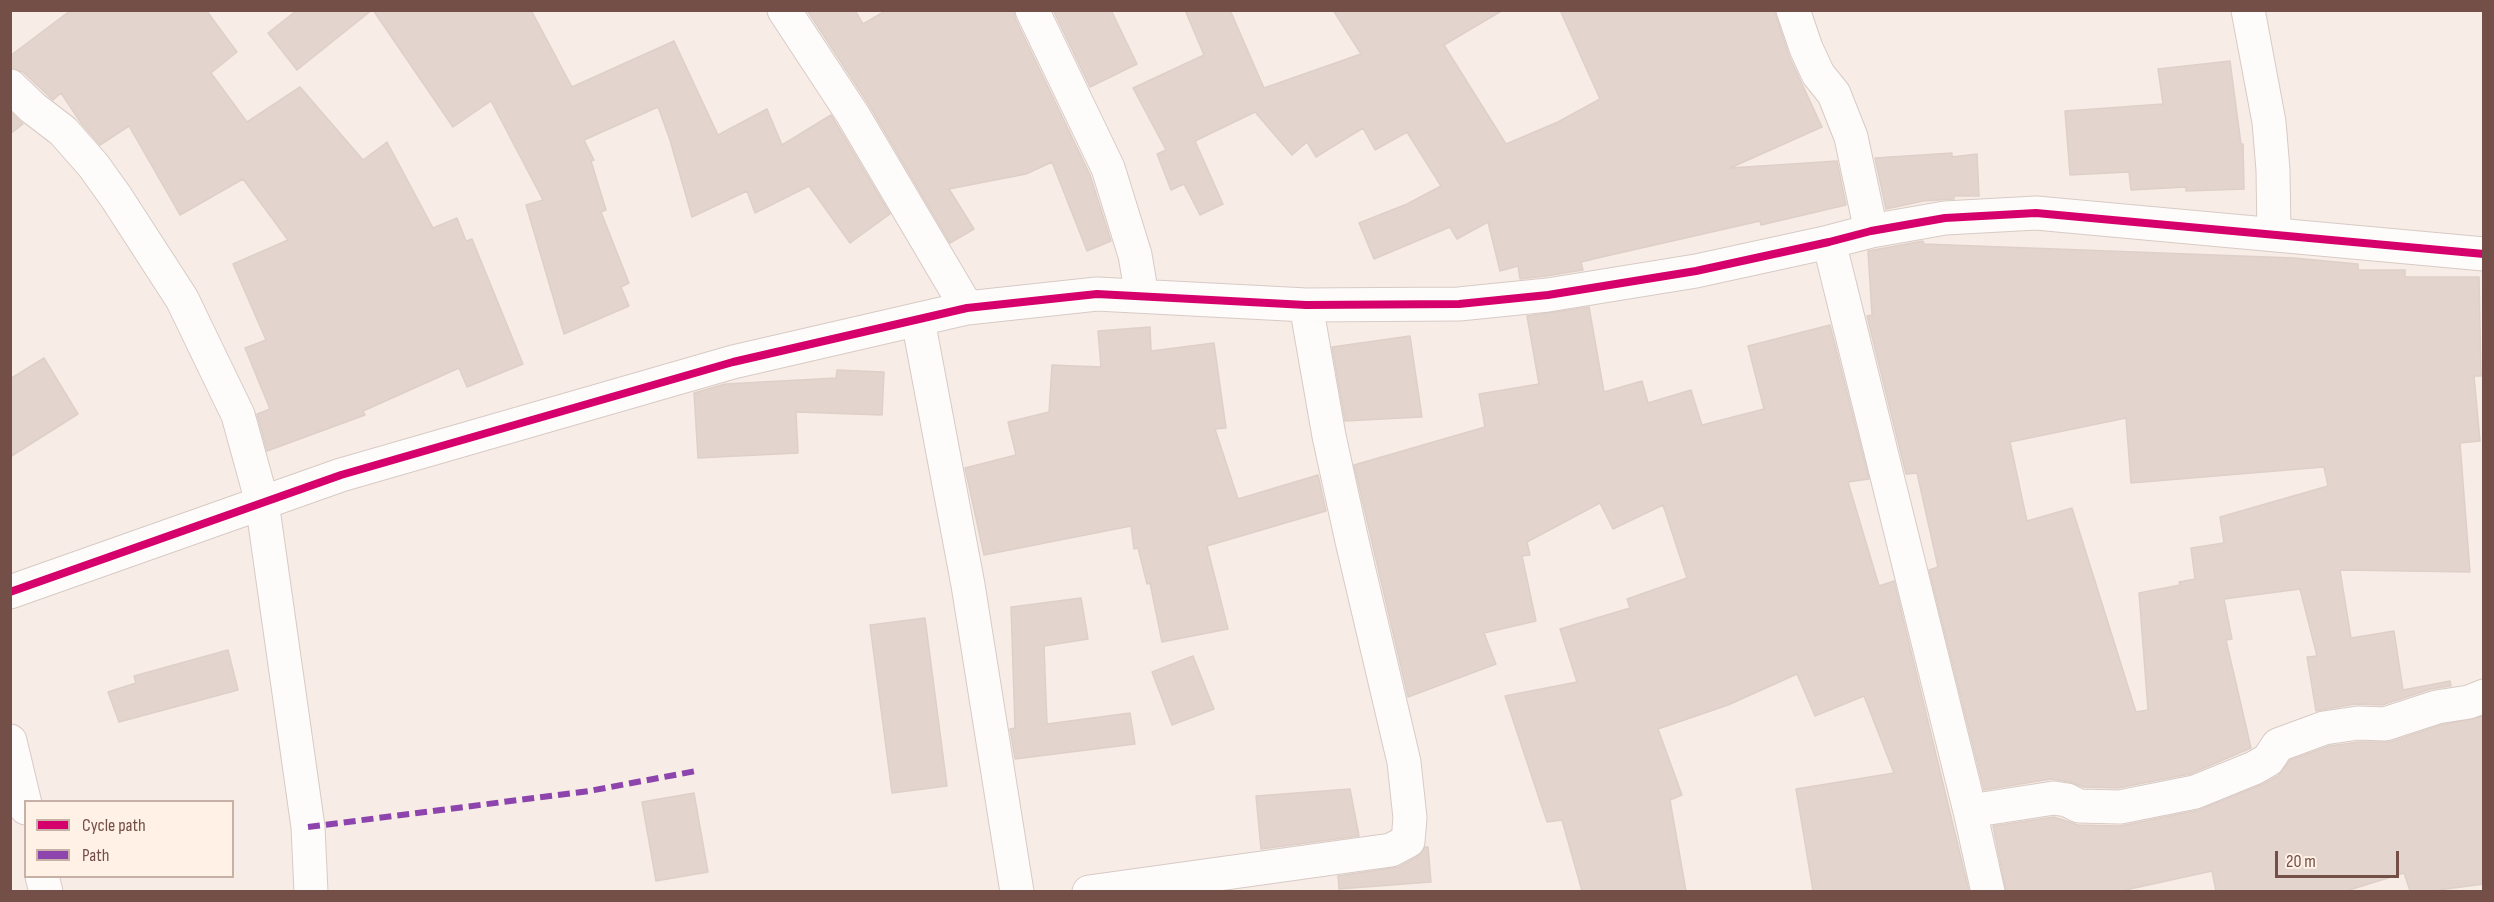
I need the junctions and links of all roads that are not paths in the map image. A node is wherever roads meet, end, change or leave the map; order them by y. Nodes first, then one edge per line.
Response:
1 (784, 10) edge
2 (1032, 10) edge
3 (1793, 10) edge
4 (2248, 10) edge
5 (10, 86) edge
6 (1871, 231) junction
7 (2274, 234) junction
8 (1829, 242) junction
9 (2484, 254) edge
10 (1142, 296) junction
11 (1306, 305) junction
12 (967, 308) junction
13 (918, 320) junction
14 (262, 502) junction
15 (10, 592) edge
16 (2484, 696) edge
17 (10, 741) edge
18 (24, 800) edge
19 (1970, 811) junction
20 (311, 891) edge
21 (1017, 891) edge
22 (1089, 891) edge
23 (1988, 891) edge

1 - 12 street
2 - 10 street
3 - 6 street
4 - 7 street
5 - 14 street
6 - 7 street
6 - 8 street
7 - 9 street
8 - 11 street
8 - 19 street
10 - 11 street
10 - 12 street
11 - 22 street
12 - 13 street
13 - 14 street
13 - 21 street
14 - 15 street
14 - 20 street
16 - 19 street
17 - 18 street
19 - 23 street

